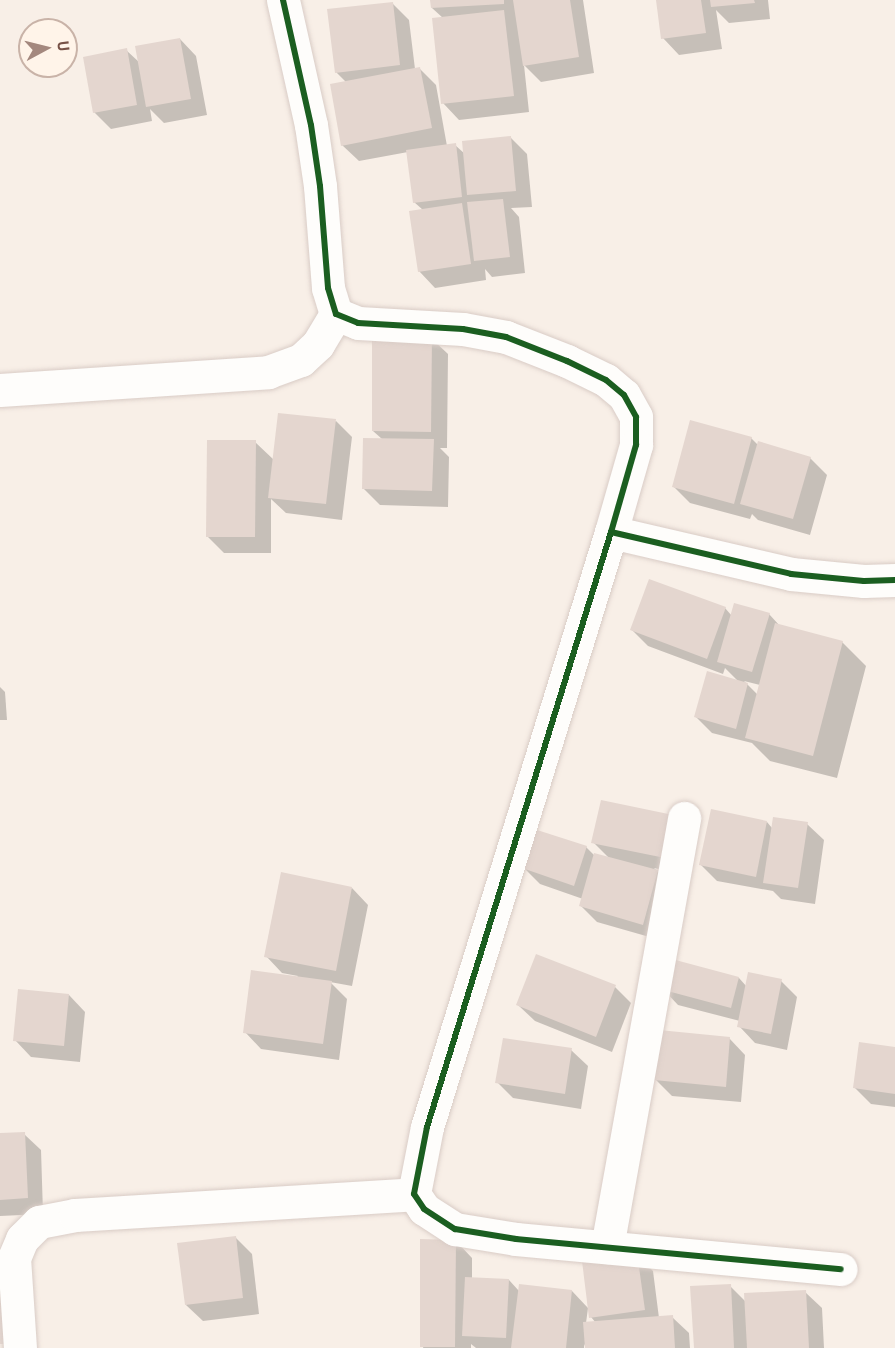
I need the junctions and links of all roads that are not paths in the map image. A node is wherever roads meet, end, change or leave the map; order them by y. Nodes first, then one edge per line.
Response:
1 (284, 0) edge
2 (336, 314) junction
3 (0, 390) edge
4 (611, 532) junction
5 (895, 580) edge
6 (684, 818) dead end
7 (414, 1194) junction
8 (607, 1247) junction
9 (841, 1269) dead end
10 (20, 1348) edge

1 - 2 street
2 - 3 street
2 - 4 street
4 - 5 street
4 - 7 street
6 - 8 street
7 - 8 street
7 - 10 street
8 - 9 street

